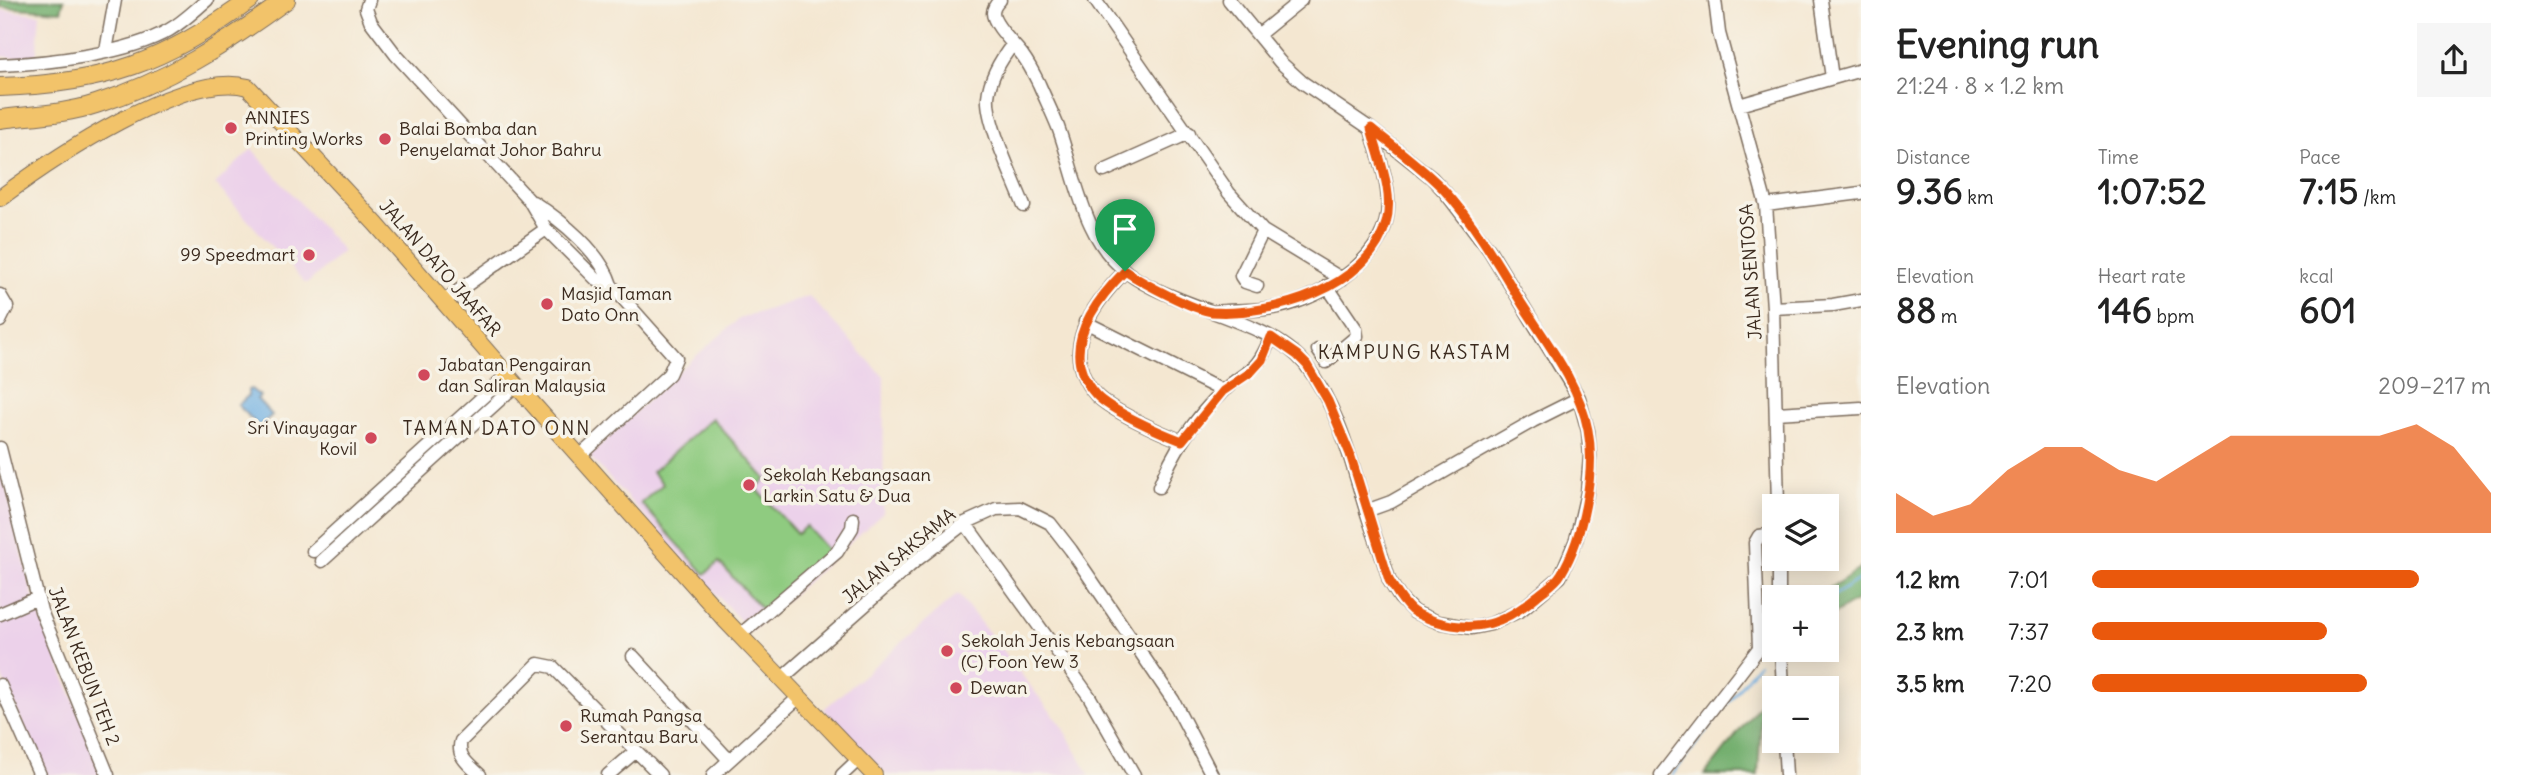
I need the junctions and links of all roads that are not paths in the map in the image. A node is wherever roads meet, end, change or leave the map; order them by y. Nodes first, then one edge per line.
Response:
1 (115, 0) edge
2 (207, 0) edge
3 (250, 0) edge
4 (286, 0) edge
5 (1000, 0) edge
6 (1095, 0) edge
7 (1228, 0) edge
8 (1301, 0) edge
9 (1715, 0) edge
10 (1821, 0) edge
11 (368, 5) edge
12 (1258, 35) junction
13 (1013, 44) junction
14 (106, 51) junction
15 (0, 65) edge
16 (1861, 70) edge
17 (1832, 78) junction
18 (0, 87) edge
19 (1739, 105) junction
20 (0, 119) edge
21 (1371, 128) junction
22 (1189, 134) junction
23 (1104, 171) dead end
24 (1861, 193) edge
25 (0, 198) edge
26 (529, 200) junction
27 (1766, 205) junction
28 (1024, 206) dead end
29 (546, 229) junction
30 (1263, 232) junction
31 (583, 244) junction
32 (1125, 271) junction
33 (1342, 279) junction
34 (611, 285) junction
35 (1257, 286) dead end
36 (1327, 286) junction
37 (0, 295) edge
38 (1861, 300) edge
39 (444, 301) junction
40 (1773, 308) junction
41 (1263, 309) junction
42 (1210, 312) junction
43 (0, 321) edge
44 (1085, 323) junction
45 (1267, 336) junction
46 (1318, 350) dead end
47 (512, 380) junction
48 (1223, 391) junction
49 (1579, 398) junction
50 (1861, 408) edge
51 (1776, 413) junction
52 (1182, 441) junction
53 (0, 448) edge
54 (579, 457) junction
55 (1360, 486) junction
56 (1159, 487) dead end
57 (1778, 494) edge
58 (1391, 502) junction
59 (1366, 511) junction
60 (853, 519) dead end
61 (965, 523) junction
62 (1762, 536) edge
63 (313, 551) dead end
64 (322, 561) dead end
65 (37, 598) junction
66 (0, 614) edge
67 (740, 635) junction
68 (633, 656) dead end
69 (781, 679) junction
70 (0, 685) edge
71 (798, 698) junction
72 (636, 751) junction
73 (1785, 753) edge
74 (729, 760) junction
75 (859, 760) junction
76 (40, 775) edge
77 (108, 775) edge
78 (480, 775) edge
79 (608, 775) edge
80 (660, 775) edge
81 (713, 775) edge
82 (842, 775) edge
83 (874, 775) edge
84 (1134, 775) edge
85 (1212, 775) edge
86 (1661, 775) edge
87 (1786, 775) edge

1 - 14 street
2 - 14 street
3 - 18 highway
4 - 20 highway
5 - 13 street
6 - 22 street
7 - 12 street
8 - 12 street
9 - 19 street, JALAN SENTOSA
10 - 17 street
11 - 26 street
12 - 21 street
13 - 28 street
13 - 32 street
14 - 15 street
16 - 17 street
17 - 19 street
19 - 27 street, JALAN SENTOSA
21 - 33 street
21 - 49 street
22 - 23 street
22 - 30 street
24 - 27 street
25 - 39 main road, JALAN DATO JAAFAR
26 - 29 street
26 - 31 street
27 - 40 street, JALAN SENTOSA
29 - 31 street
29 - 34 street
29 - 39 street
30 - 33 street
30 - 35 street
31 - 34 street
32 - 42 street
32 - 44 street
33 - 36 street
34 - 54 street
36 - 41 street
36 - 46 street
37 - 43 street
38 - 40 street
39 - 47 main road, JALAN DATO JAAFAR
40 - 51 street, JALAN SENTOSA
41 - 42 street
41 - 45 street
42 - 45 street
44 - 48 street
44 - 52 street
45 - 48 street
45 - 55 street
47 - 54 main road, JALAN DATO JAAFAR
47 - 63 street
47 - 64 street
48 - 52 street
49 - 58 street
49 - 59 street
50 - 51 street
51 - 57 street, JALAN SENTOSA
52 - 56 street
53 - 65 street, JALAN KEBUN TEH 2
54 - 67 main road, JALAN DATO JAAFAR
55 - 58 street
55 - 59 street
58 - 59 street
60 - 67 street
61 - 69 street, JALAN SAKSAMA
61 - 84 street
61 - 85 street, JALAN SAKSAMA
62 - 86 street
65 - 66 street
65 - 77 street, JALAN KEBUN TEH 2
67 - 69 main road, JALAN DATO JAAFAR
68 - 74 street
69 - 71 main road, JALAN DATO JAAFAR
70 - 76 street
71 - 74 street
71 - 75 main road, JALAN DATO JAAFAR
72 - 78 street
72 - 79 street
72 - 80 street
73 - 87 street
74 - 81 street
75 - 82 street
75 - 83 main road, JALAN DATO JAAFAR

